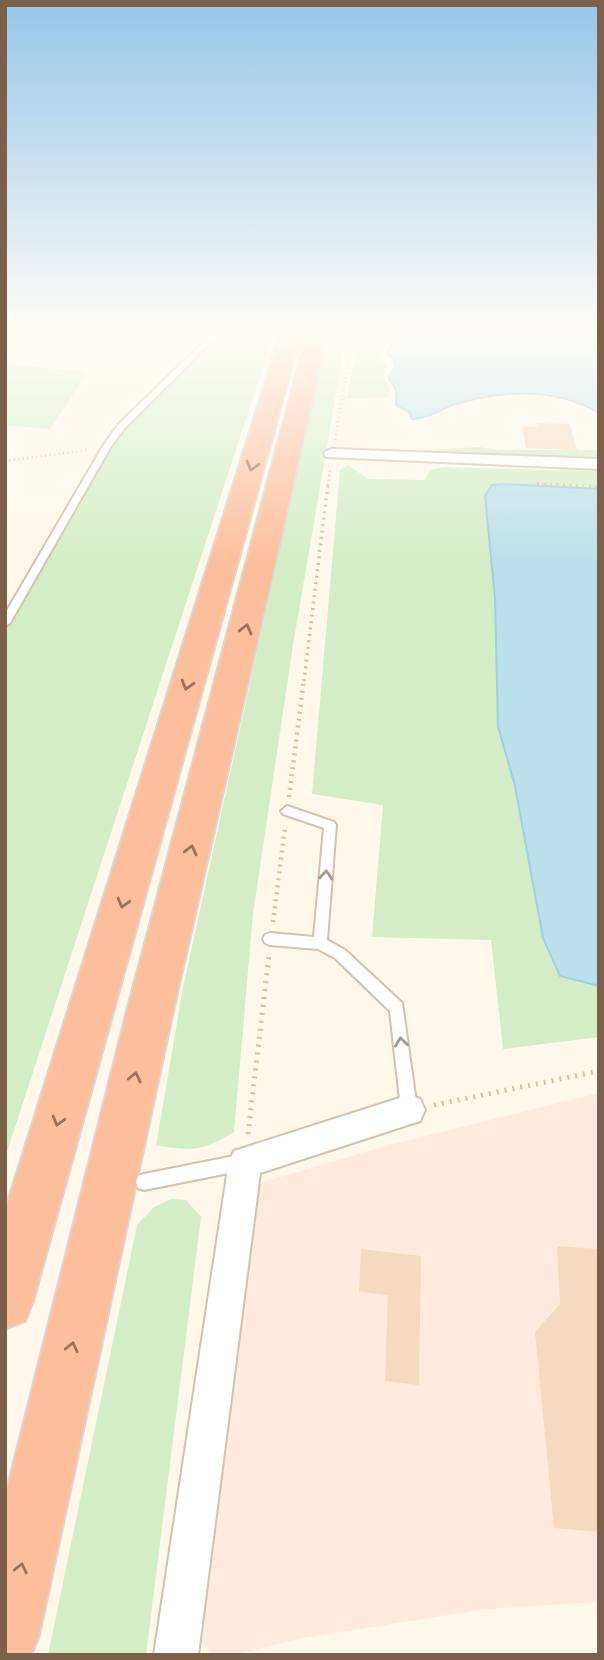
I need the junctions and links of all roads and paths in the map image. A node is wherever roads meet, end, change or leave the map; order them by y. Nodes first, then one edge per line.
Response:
1 (141, 407) edge
2 (269, 407) edge
3 (316, 407) edge
4 (333, 407) edge
5 (106, 448) junction
6 (332, 454) joint
7 (5, 461) edge
8 (599, 464) edge
9 (537, 484) dead end
10 (599, 487) edge
11 (5, 623) edge
12 (287, 811) dead end
13 (270, 940) dead end
14 (320, 943) junction
15 (599, 1071) edge
16 (409, 1110) junction
17 (245, 1162) junction
18 (144, 1182) dead end
19 (5, 1301) edge
20 (5, 1635) edge
21 (176, 1655) edge

1 - 5 lane
2 -> 19 highway
20 -> 3 highway
4 - 6 path
5 - 7 path
5 - 11 lane
6 - 8 street
9 - 10 path
14 -> 12 lane
13 - 14 lane
16 -> 14 lane
15 - 16 path
16 - 17 street
17 - 18 lane
17 - 21 street

